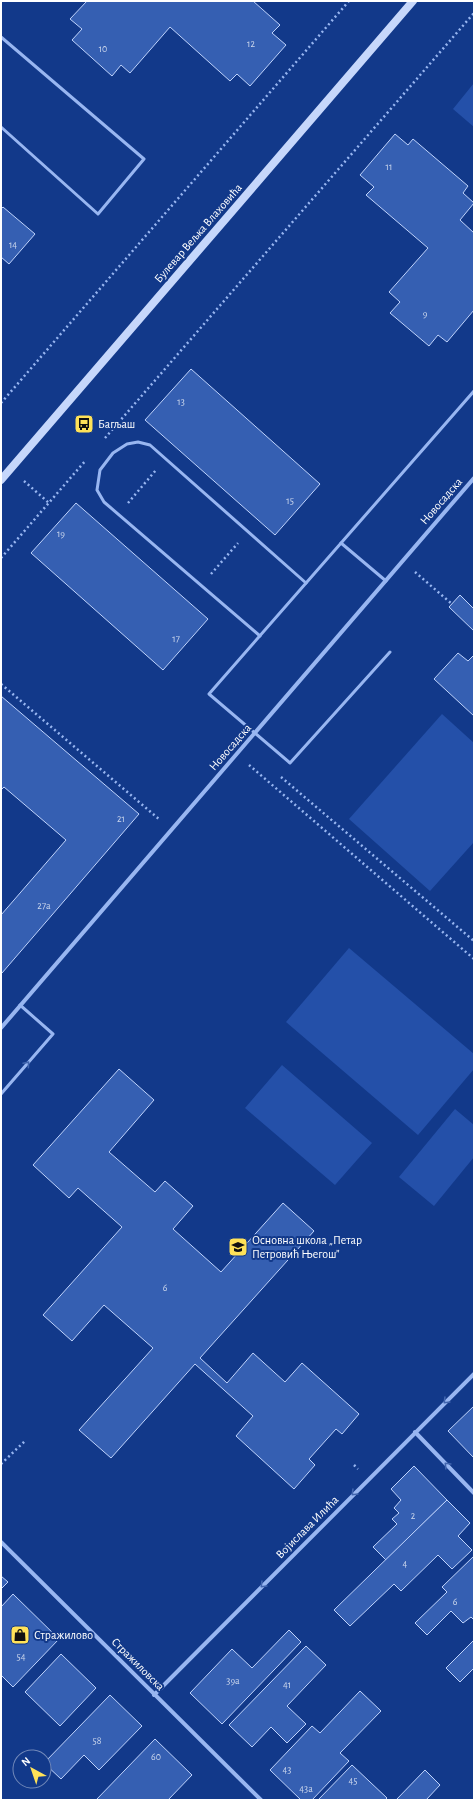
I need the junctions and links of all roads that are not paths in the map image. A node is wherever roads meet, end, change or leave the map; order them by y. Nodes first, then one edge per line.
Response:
1 (413, 1) edge
2 (1, 37) edge
3 (1, 127) edge
4 (474, 391) edge
5 (474, 478) edge
6 (1, 480) edge
7 (341, 543) junction
8 (386, 581) junction
9 (306, 583) junction
10 (260, 636) junction
11 (390, 652) dead end
12 (256, 732) junction
13 (20, 1006) junction
14 (1, 1028) edge
15 (1, 1094) edge
16 (474, 1374) edge
17 (415, 1432) junction
18 (474, 1493) edge
19 (1, 1542) edge
20 (154, 1695) junction
21 (261, 1800) edge

1 - 6 main road, Булевар Вељка Влаховића
2 - 3 lane
4 - 7 lane
5 - 8 street, Новосадска
7 - 8 lane
7 - 9 lane
8 - 12 street, Новосадска
9 - 10 lane
9 - 10 lane
10 - 12 lane
11 - 12 lane
12 - 13 street, Новосадска
13 - 14 street, Новосадска
15 -> 13 lane
16 -> 17 street, Војислава Илића
18 -> 17 street
17 -> 20 street, Војислава Илића
19 - 20 street, Стражиловска
20 - 21 street, Стражиловска

